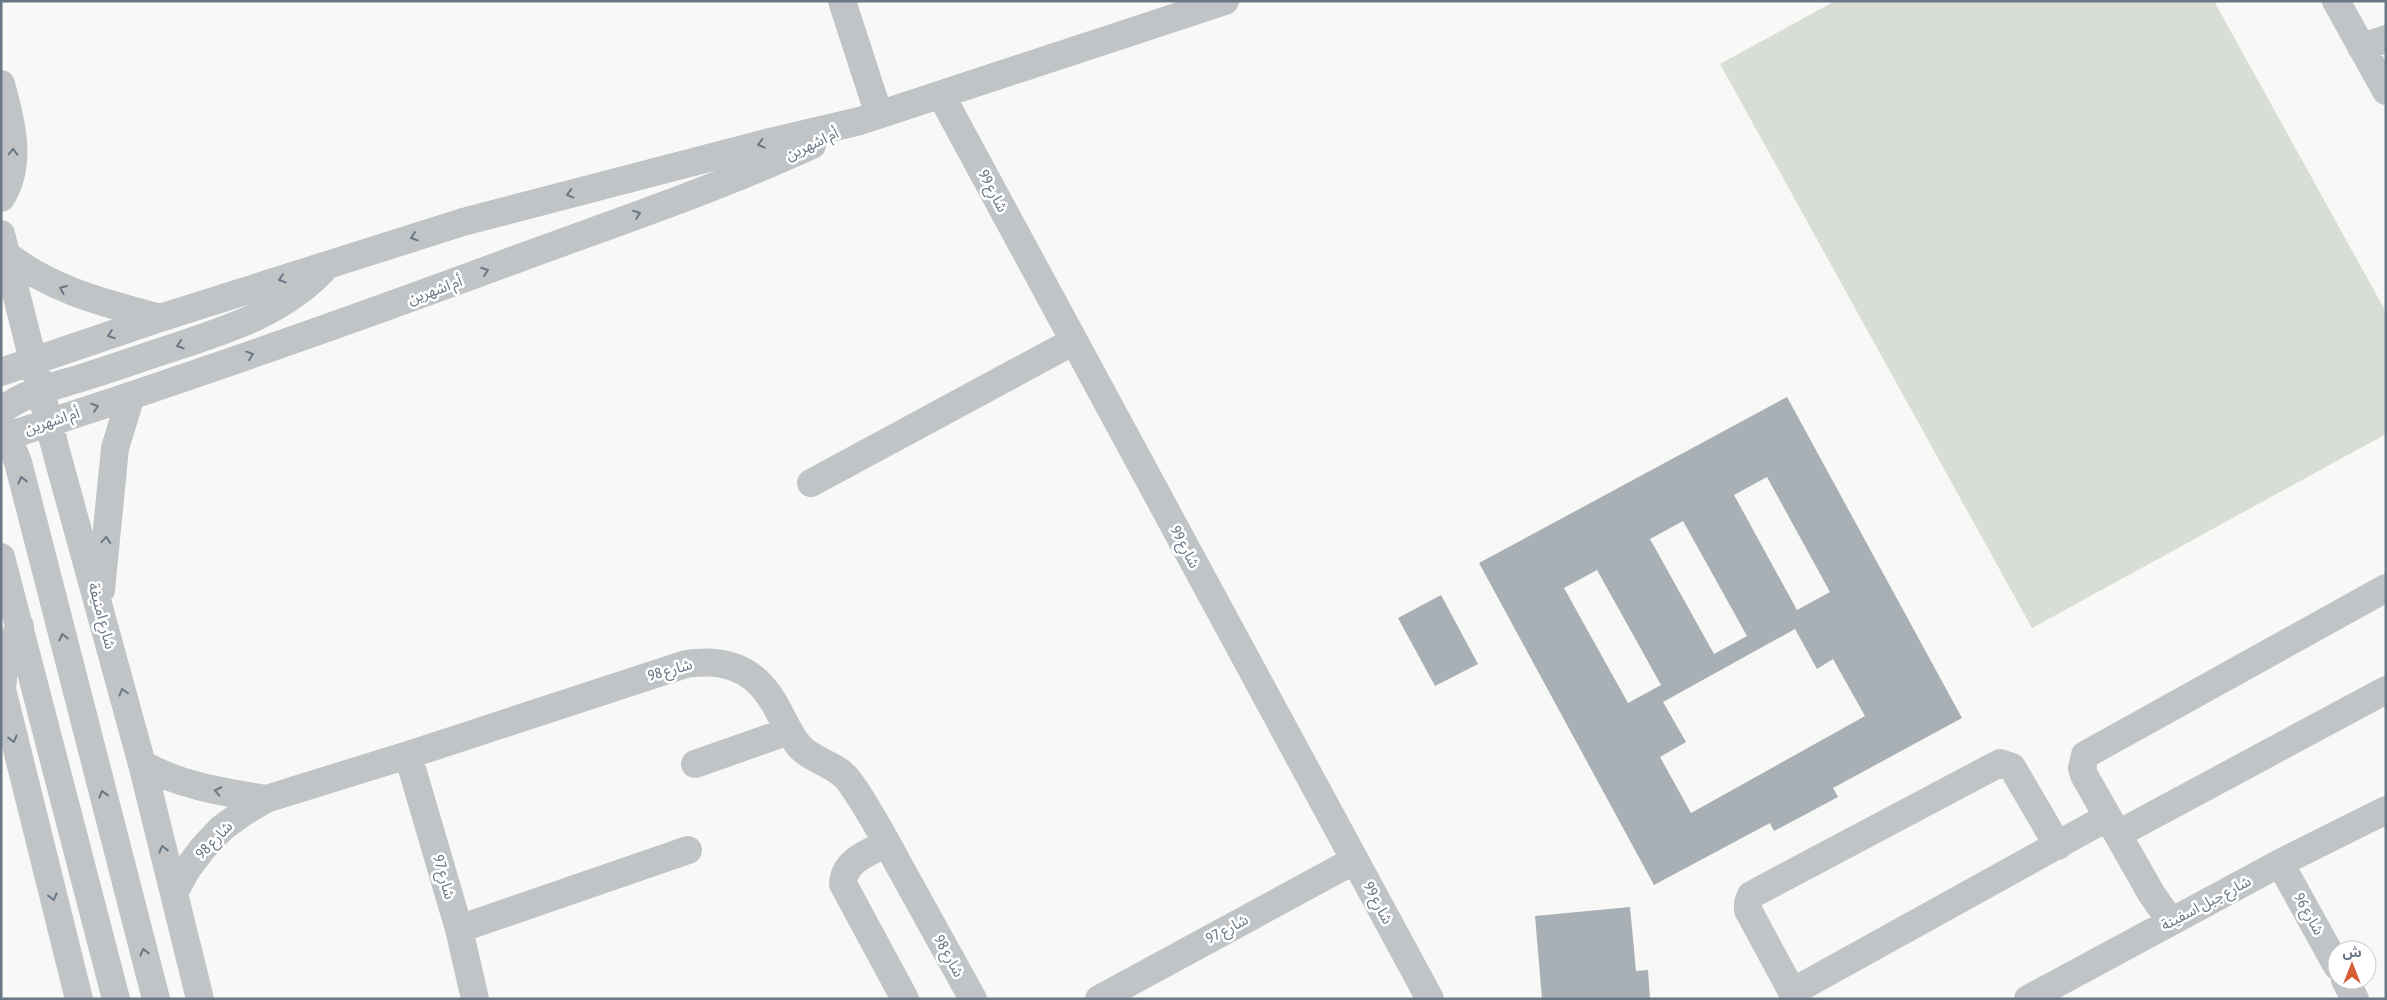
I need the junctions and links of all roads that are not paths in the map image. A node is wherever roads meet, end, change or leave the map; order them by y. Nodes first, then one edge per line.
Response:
1 (842, 1) edge
2 (1224, 1) edge
3 (2336, 1) edge
4 (2373, 43) edge
5 (1, 84) edge
6 (2385, 86) edge
7 (941, 95) junction
8 (870, 118) junction
9 (1, 198) edge
10 (4, 245) edge
11 (328, 264) junction
12 (160, 318) junction
13 (1074, 341) junction
14 (34, 362) junction
15 (1, 372) edge
16 (41, 389) junction
17 (131, 396) junction
18 (3, 413) edge
19 (49, 421) junction
20 (811, 483) dead end
21 (1, 557) edge
22 (2386, 588) edge
23 (100, 606) junction
24 (20, 626) junction
25 (2386, 690) edge
26 (789, 731) junction
27 (408, 755) junction
28 (142, 764) junction
29 (695, 764) dead end
30 (266, 799) junction
31 (2386, 810) edge
32 (2113, 826) junction
33 (887, 843) junction
34 (2058, 846) junction
35 (688, 850) dead end
36 (1355, 860) junction
37 (2280, 863) junction
38 (174, 894) junction
39 (2171, 922) junction
40 (459, 929) junction
41 (2327, 948) edge
42 (1794, 995) edge
43 (79, 999) edge
44 (116, 999) edge
45 (156, 999) edge
46 (200, 999) edge
47 (475, 999) edge
48 (905, 999) edge
49 (973, 999) edge
50 (1099, 999) edge
51 (1430, 999) edge
52 (2028, 999) edge

1 - 8 street
2 - 7 street, أم اشهرين
3 - 4 street
4 - 6 street
9 -> 5 street
7 - 8 street, أم اشهرين
7 - 13 street, شارع 99
8 -> 11 street, أم اشهرين
17 -> 8 street, أم اشهرين
12 -> 10 street
10 - 14 street, شارع امنيفة
11 -> 12 street, أم اشهرين
11 -> 16 street
12 -> 14 street, أم اشهرين
13 - 20 street
13 - 36 street, شارع 99
14 - 15 street, أم اشهرين
14 - 16 street, شارع امنيفة
14 - 18 street
16 - 18 street
16 - 19 street, شارع امنيفة
19 -> 17 street, أم اشهرين
23 -> 17 street
18 - 19 street, أم اشهرين
45 -> 18 street
19 - 23 street, شارع امنيفة
21 - 24 street
22 - 32 street
28 -> 23 street, شارع امنيفة
24 -> 43 street
24 - 44 street
25 - 32 street
26 - 27 street, شارع 98
26 - 29 street
26 - 33 street, شارع 98
27 - 30 street, شارع 98
27 - 40 street, شارع 97
30 -> 28 street, شارع 98
38 -> 28 street, شارع امنيفة
30 - 38 street, شارع 98
31 - 37 street, شارع جبل اسفينة
32 - 34 street
32 - 39 street
33 - 48 street
33 - 49 street, شارع 98
34 - 42 street
34 - 42 street
35 - 40 street
36 - 50 street, شارع 97
36 - 51 street, شارع 99
37 - 39 street, شارع جبل اسفينة
37 - 41 street, شارع 96
38 - 46 street, شارع امنيفة
39 - 52 street, شارع جبل اسفينة
40 - 47 street, شارع 97

